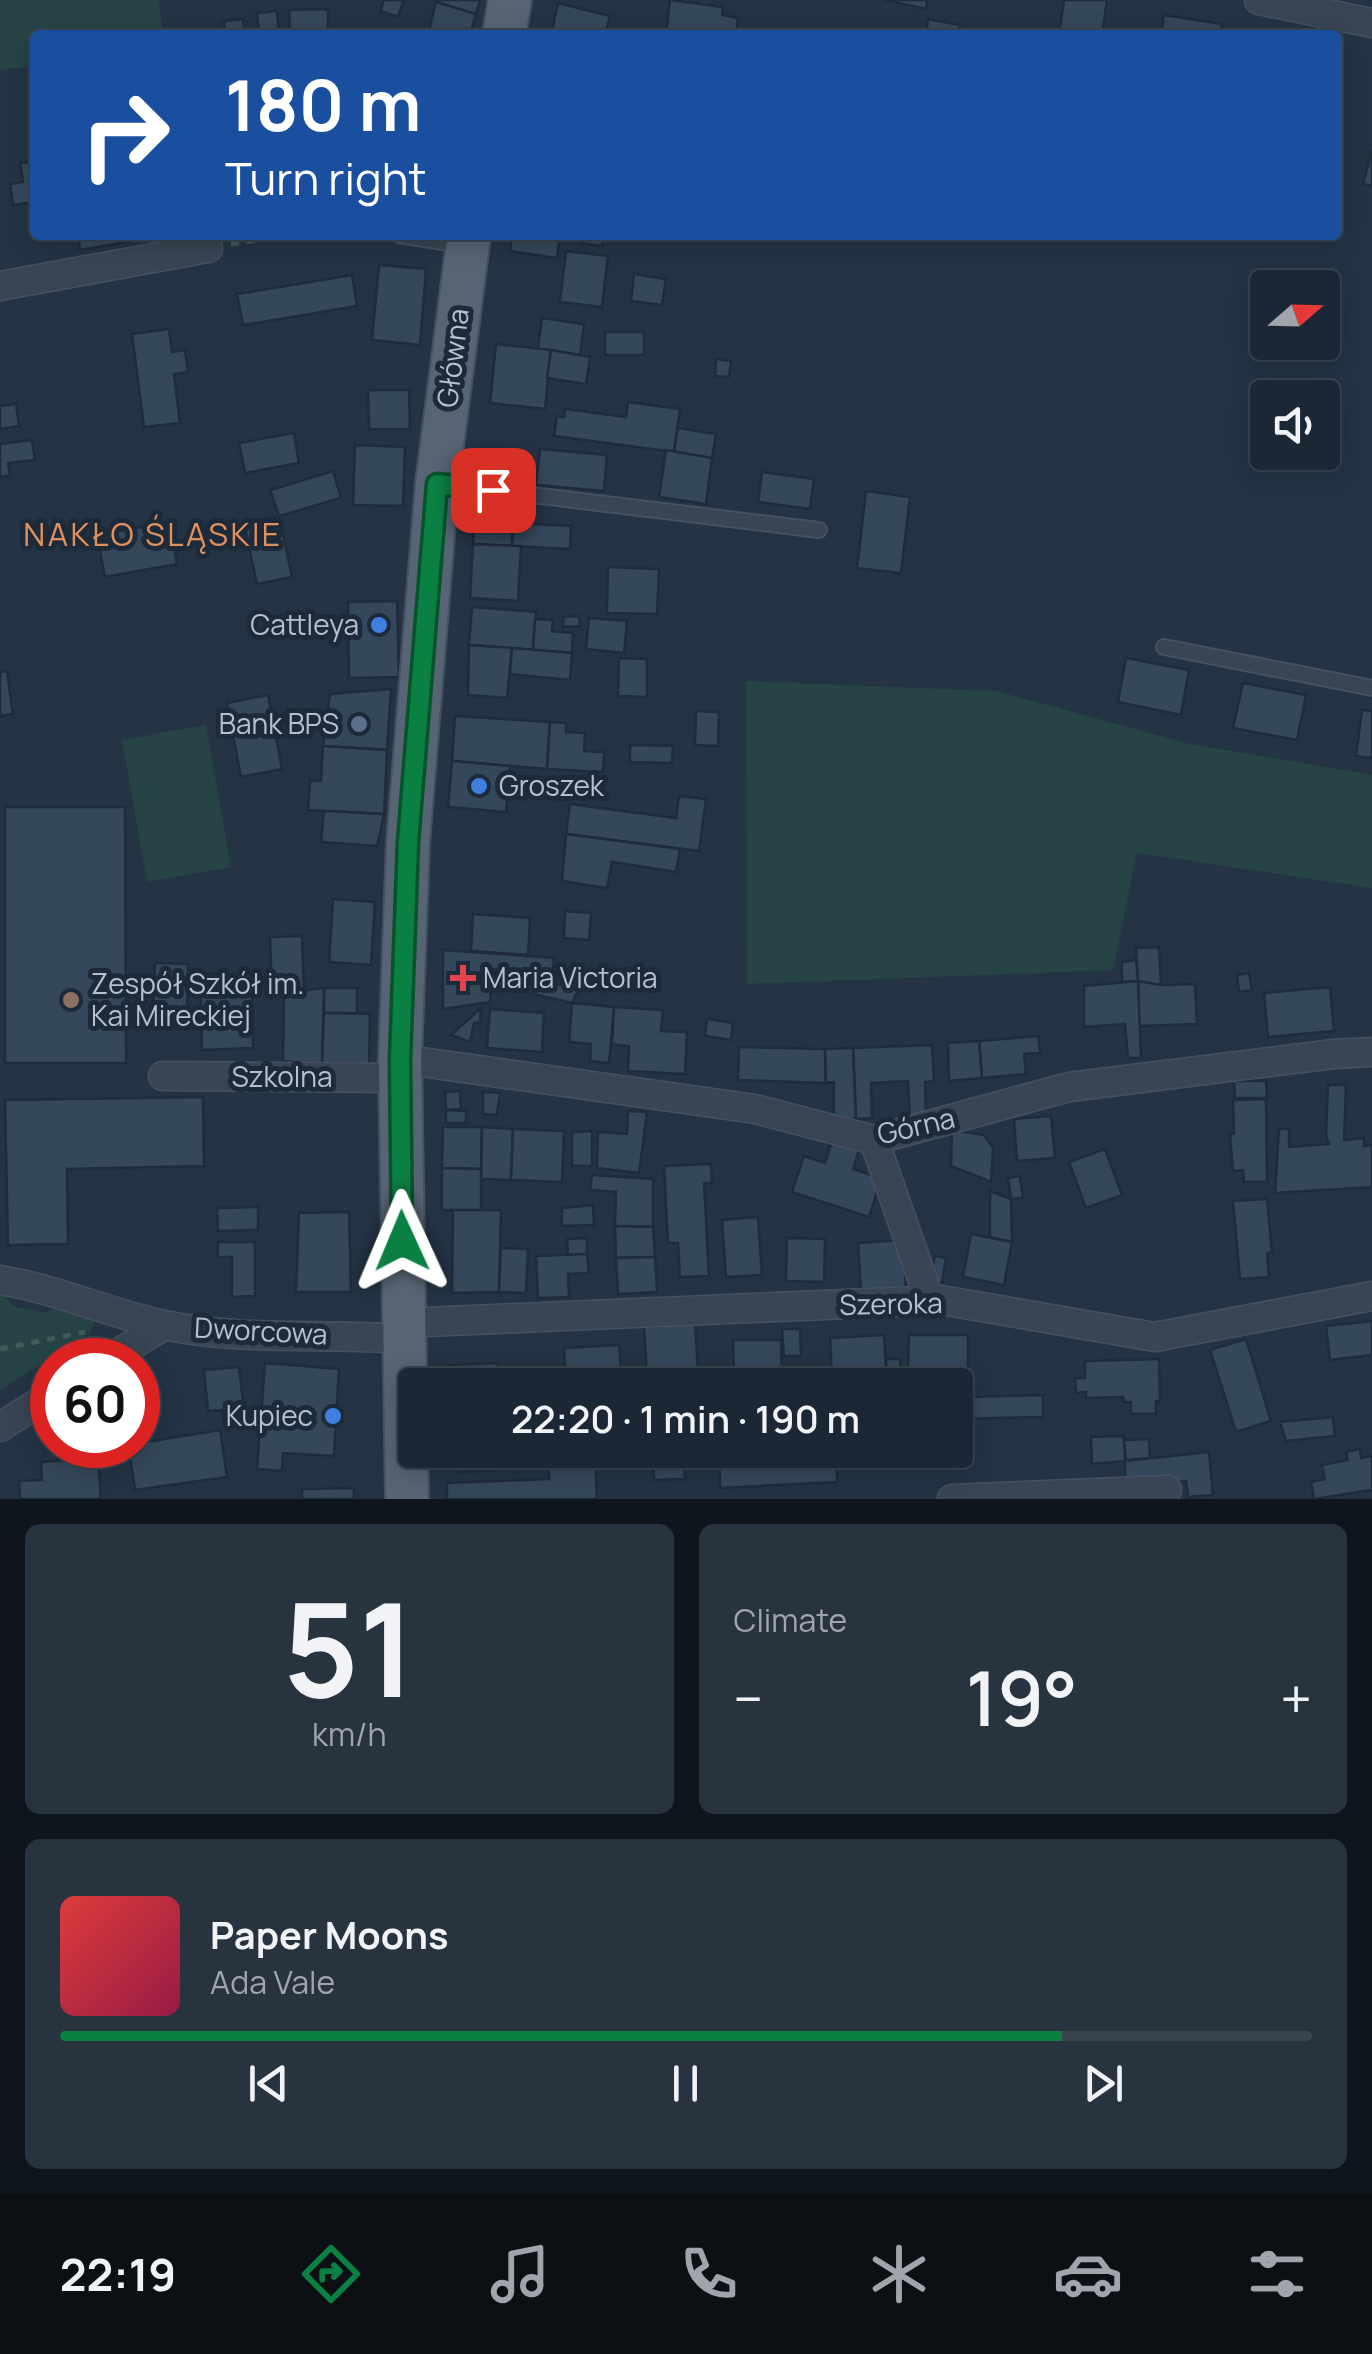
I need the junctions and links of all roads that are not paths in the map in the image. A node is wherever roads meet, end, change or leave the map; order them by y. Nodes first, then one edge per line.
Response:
1 (510, 0) edge
2 (1260, 0) edge
3 (1372, 23) edge
4 (505, 30) edge
5 (468, 240) edge
6 (208, 248) road end
7 (0, 286) edge
8 (437, 484) junction
9 (819, 530) dead end
10 (1164, 647) dead end
11 (1372, 688) edge
12 (1372, 1052) edge
13 (400, 1069) junction
14 (163, 1076) dead end
15 (874, 1140) junction
16 (0, 1280) edge
17 (1372, 1296) edge
18 (930, 1301) junction
19 (165, 1326) junction
20 (404, 1326) junction
21 (145, 1338) edge
22 (30, 1408) edge
23 (0, 1427) edge
24 (1167, 1490) dead end
25 (407, 1499) edge
26 (952, 1499) edge

1 - 4 main road
2 - 3 street
5 - 8 main road, Główna
6 - 7 street
8 - 9 lane
8 - 13 main road, Główna
10 - 11 lane
12 - 15 street, Górna
13 - 14 street, Szkolna
13 - 15 street, Górna
13 - 20 main road, Główna
15 - 18 street
16 - 19 street, Dworcowa
17 - 18 street, Szeroka
18 - 20 street, Szeroka
19 - 20 street, Dworcowa
19 - 21 street
20 - 25 main road, Główna
22 - 23 street
24 - 26 street

